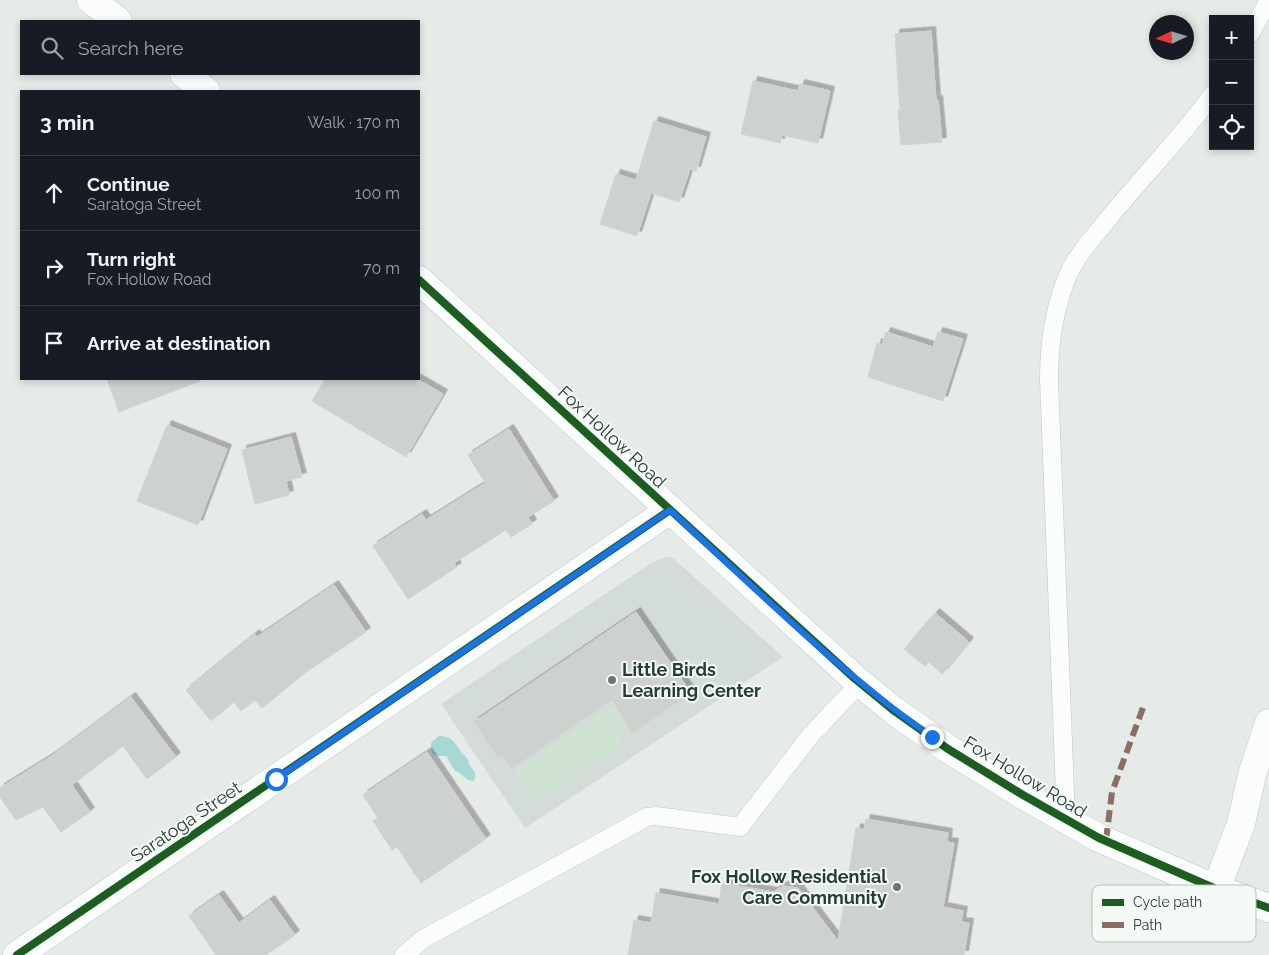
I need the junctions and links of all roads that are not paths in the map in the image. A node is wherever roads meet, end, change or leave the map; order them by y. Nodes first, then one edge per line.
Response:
1 (91, 0) edge
2 (1269, 0) edge
3 (117, 20) edge
4 (1254, 27) edge
5 (185, 75) edge
6 (205, 90) edge
7 (1209, 99) edge
8 (420, 281) edge
9 (670, 510) junction
10 (860, 683) junction
11 (1269, 723) edge
12 (1066, 819) junction
13 (1207, 885) edge
14 (1218, 885) edge
15 (1256, 903) edge
16 (1269, 908) edge
17 (17, 955) edge
18 (404, 955) edge

1 - 3 main road
2 - 4 lane
5 - 6 main road
7 - 12 lane
8 - 9 main road, Fox Hollow Road
9 - 10 main road, Fox Hollow Road
9 - 17 main road, Saratoga Street
10 - 12 main road, Fox Hollow Road
10 - 18 lane
11 - 14 main road
12 - 13 main road, Fox Hollow Road
15 - 16 main road, Fox Hollow Road

